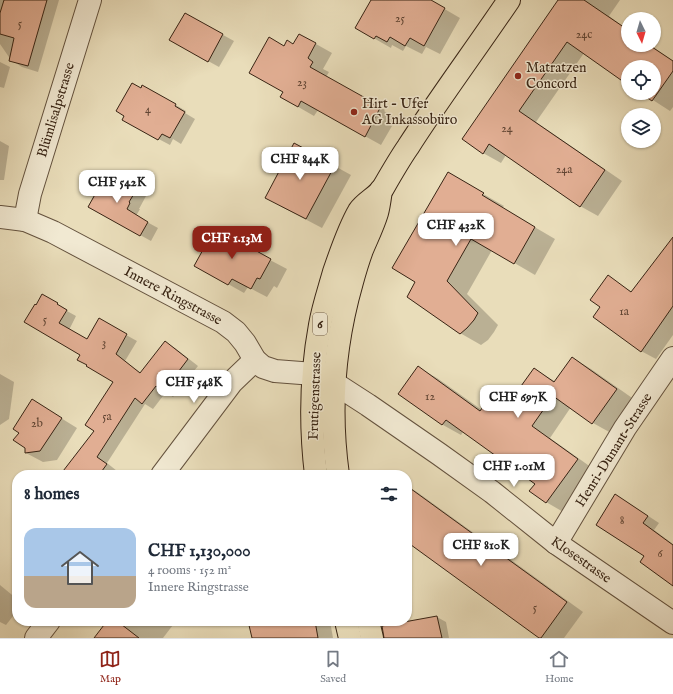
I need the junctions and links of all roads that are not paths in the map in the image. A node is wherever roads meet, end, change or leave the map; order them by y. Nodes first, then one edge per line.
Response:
1 (90, 0) edge
2 (509, 0) edge
3 (381, 190) junction
4 (0, 217) edge
5 (25, 220) junction
6 (673, 358) edge
7 (255, 360) junction
8 (314, 374) junction
9 (334, 383) junction
10 (166, 470) edge
11 (315, 470) edge
12 (337, 470) edge
13 (556, 543) junction
14 (673, 623) edge
15 (45, 626) edge
16 (347, 626) edge
17 (369, 626) edge
18 (36, 638) edge
19 (350, 638) edge
20 (372, 638) edge

1 - 5 street, Blümlisalpstrasse
2 - 3 main road, Frutigenstrasse / 6
3 - 8 main road, Frutigenstrasse / 6
3 - 9 main road, Frutigenstrasse / 6
4 - 5 street, Innere Ringstrasse
5 - 7 street, Innere Ringstrasse
6 - 13 street, Henri-Dunant-Strasse
7 - 8 street
7 - 10 street
8 - 9 street
8 - 11 main road, Frutigenstrasse / 6
9 - 12 main road, Frutigenstrasse / 6
9 - 13 street, Klosestrasse
13 - 14 street, Klosestrasse
15 - 18 street
16 - 19 main road
17 - 20 main road

